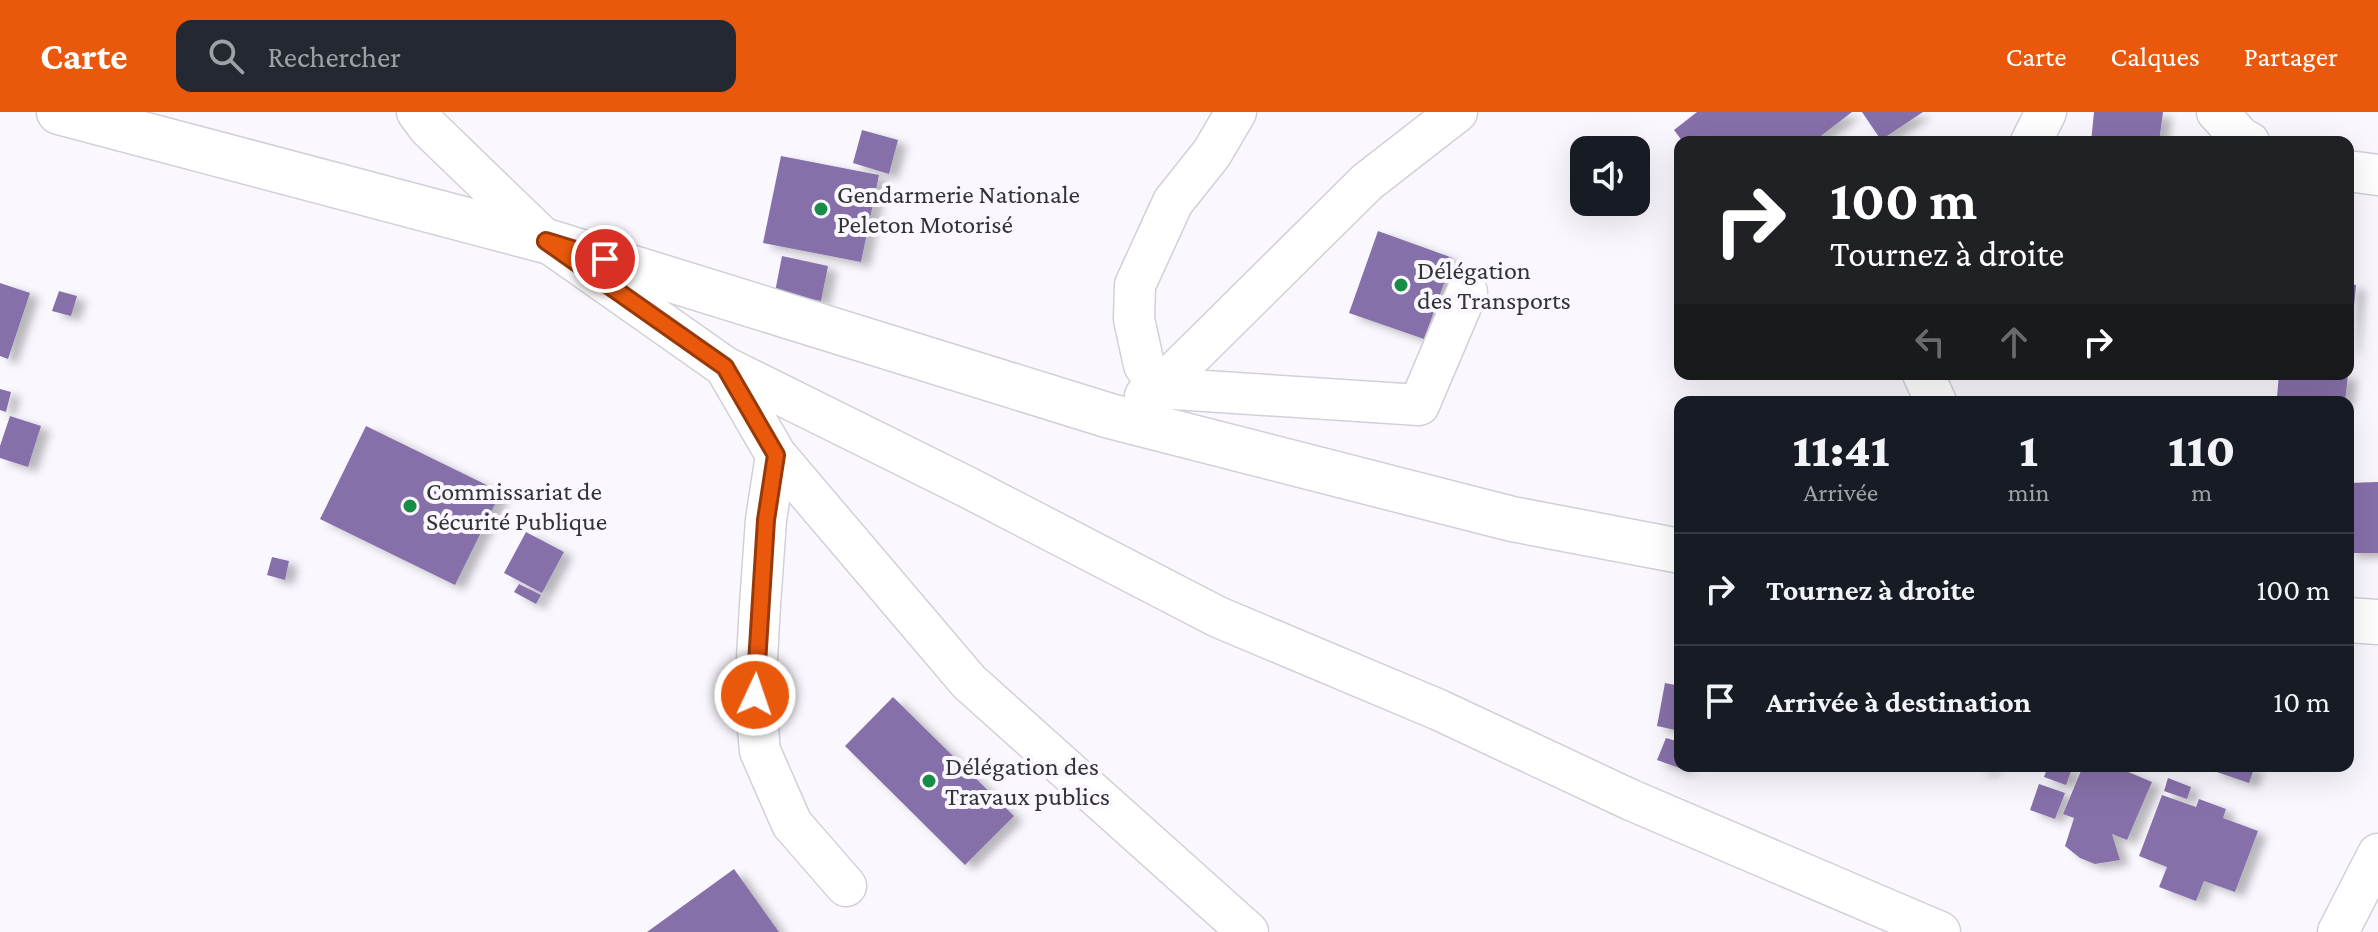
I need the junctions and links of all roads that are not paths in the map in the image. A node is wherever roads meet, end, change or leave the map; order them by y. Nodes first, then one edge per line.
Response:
1 (59, 112) edge
2 (417, 112) edge
3 (1236, 112) edge
4 (1457, 112) edge
5 (2046, 112) edge
6 (2217, 112) edge
7 (2034, 136) edge
8 (2239, 136) edge
9 (2354, 172) edge
10 (2378, 175) edge
11 (546, 241) junction
12 (1467, 292) dead end
13 (725, 367) junction
14 (1159, 388) junction
15 (1110, 416) junction
16 (776, 455) junction
17 (1674, 550) edge
18 (2354, 620) edge
19 (2378, 622) edge
20 (2378, 854) edge
21 (846, 886) dead end
22 (1248, 932) edge
23 (1940, 932) edge
24 (2338, 932) edge

1 - 11 main road
2 - 11 street
3 - 14 street
4 - 14 street
5 - 7 street
6 - 8 street
9 - 10 street
11 - 13 street
11 - 15 main road
12 - 14 street
13 - 16 street
13 - 23 street
14 - 15 street
15 - 17 main road
16 - 21 street
16 - 22 street
18 - 19 main road
20 - 24 street

